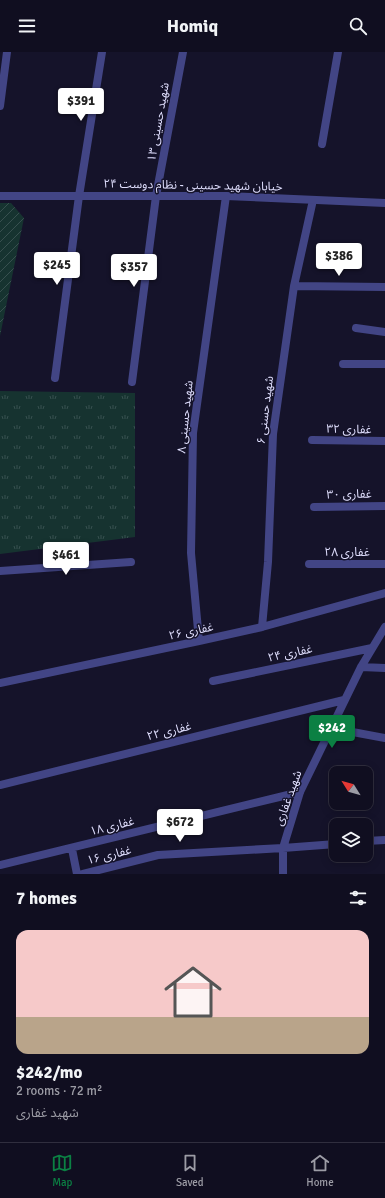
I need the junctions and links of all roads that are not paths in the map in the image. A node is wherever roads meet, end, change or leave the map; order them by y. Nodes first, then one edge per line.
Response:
1 (7, 52) edge
2 (102, 52) edge
3 (183, 52) edge
4 (338, 52) edge
5 (0, 106) edge
6 (322, 144) dead end
7 (0, 196) edge
8 (79, 196) junction
9 (156, 196) junction
10 (226, 196) junction
11 (313, 200) junction
12 (385, 203) edge
13 (294, 286) junction
14 (385, 287) edge
15 (356, 328) dead end
16 (385, 332) edge
17 (343, 364) dead end
18 (385, 364) edge
19 (55, 378) dead end
20 (132, 382) dead end
21 (312, 440) dead end
22 (385, 441) edge
23 (385, 506) edge
24 (314, 507) dead end
25 (131, 562) dead end
26 (309, 564) dead end
27 (385, 564) edge
28 (0, 571) edge
29 (385, 593) edge
30 (262, 627) junction
31 (385, 627) edge
32 (199, 641) junction
33 (372, 648) junction
34 (361, 668) junction
35 (385, 668) edge
36 (213, 681) dead end
37 (0, 684) edge
38 (344, 700) junction
39 (331, 728) junction
40 (385, 738) edge
41 (0, 785) edge
42 (300, 792) junction
43 (385, 840) edge
44 (373, 841) edge
45 (329, 845) edge
46 (72, 848) junction
47 (283, 848) junction
48 (0, 865) edge
49 (77, 874) edge
50 (83, 874) edge
51 (283, 874) edge

1 - 5 street
2 - 8 street
3 - 9 street, شهید حسینی ۱۳
4 - 6 street
7 - 8 street, خیابان شهید حسینی - نظام دوست ۲۴
8 - 9 street, خیابان شهید حسینی - نظام دوست ۲۴
8 - 19 street
9 - 10 street, خیابان شهید حسینی - نظام دوست ۲۴
9 - 20 street, شهید حسینی ۱۳
10 - 11 street, خیابان شهید حسینی - نظام دوست ۲۴
10 - 32 street, شهید حسینی ۸
11 - 12 street, خیابان شهید حسینی - نظام دوست ۲۴
11 - 13 street, شهید حسنی ۶
13 - 14 street
13 - 30 street, شهید حسنی ۶
15 - 16 street
17 - 18 street
21 - 22 street, غفاری ۳۲
23 - 24 street, غفاری ۳۰
25 - 28 street
26 - 27 street, غفاری ۲۸
29 - 30 street, غفاری ۲۶
30 - 32 street, غفاری ۲۶
31 - 33 street, شهید غفاری
32 - 37 street, غفاری ۲۶
33 - 34 street, شهید غفاری
33 - 36 street, غفاری ۲۴
34 - 35 street
34 - 38 street, شهید غفاری
38 - 39 street, شهید غفاری
38 - 41 street, غفاری ۲۲
39 - 40 street
39 - 42 street, شهید غفاری
42 - 46 street, غفاری ۱۸
42 - 47 street, شهید غفاری
43 - 44 street
45 - 47 street, غفاری ۱۶
46 - 48 street, غفاری ۱۸
46 - 49 street
47 - 50 street, غفاری ۱۶
47 - 51 street, شهید غفاری

